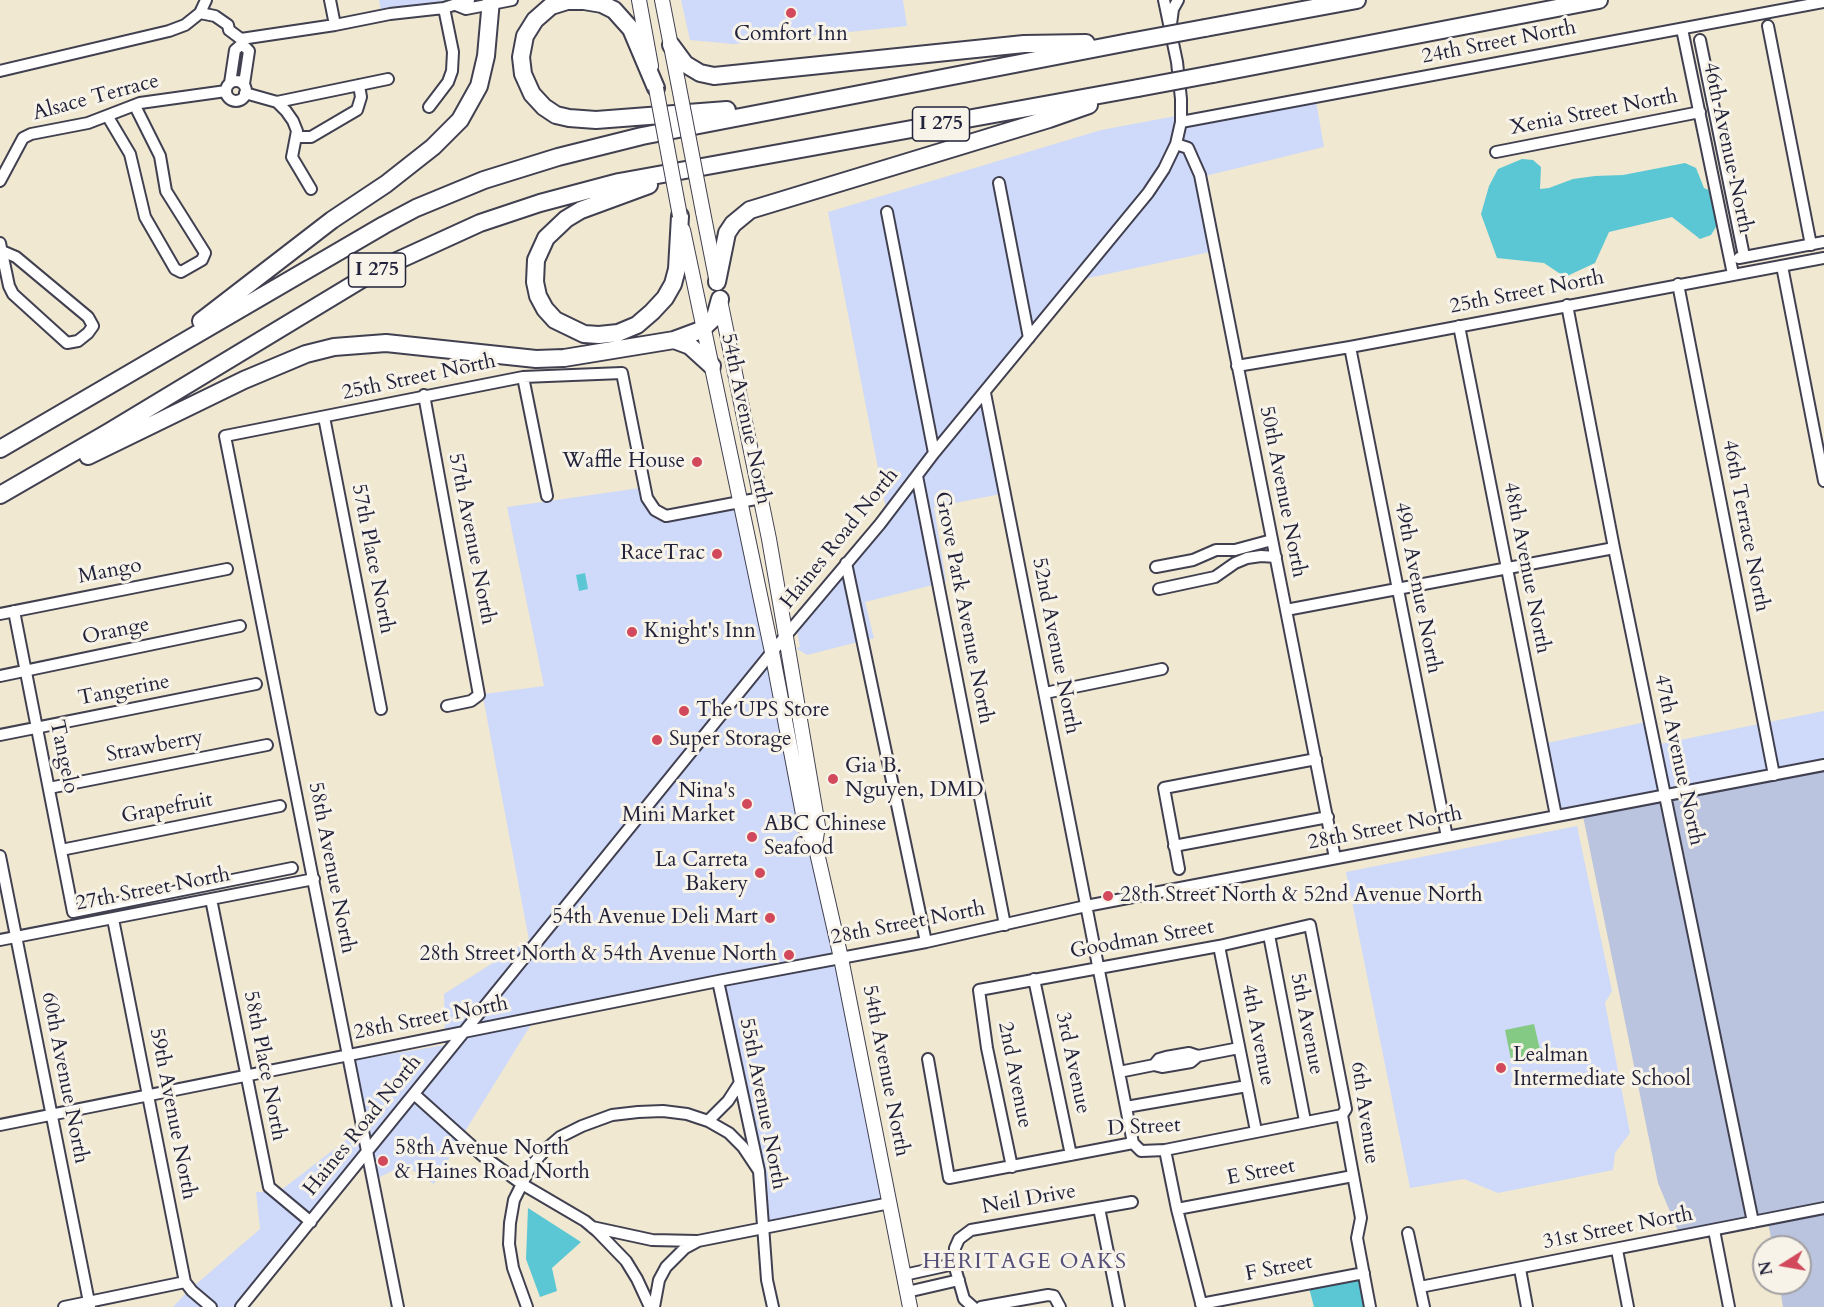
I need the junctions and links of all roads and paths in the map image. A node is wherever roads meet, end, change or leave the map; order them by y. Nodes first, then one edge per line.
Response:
1 (206, 0) edge
2 (330, 0) edge
3 (512, 0) edge
4 (639, 0) edge
5 (662, 0) edge
6 (1164, 0) edge
7 (1178, 0) edge
8 (1357, 0) edge
9 (1599, 0) edge
10 (1824, 2) edge
11 (482, 3) edge
12 (444, 8) junction
13 (205, 15) junction
14 (335, 25) junction
15 (1768, 26) dead end
16 (1682, 29) junction
17 (1171, 33) junction
18 (1700, 40) dead end
19 (241, 42) junction
20 (1129, 42) junction
21 (671, 45) junction
22 (0, 71) edge
23 (388, 79) dead end
24 (359, 85) junction
25 (228, 87) junction
26 (656, 88) junction
27 (1138, 88) junction
28 (244, 89) junction
29 (832, 100) junction
30 (277, 102) junction
31 (135, 106) junction
32 (429, 107) dead end
33 (1700, 112) junction
34 (108, 117) junction
35 (1181, 122) junction
36 (296, 137) junction
37 (1176, 144) junction
38 (1496, 152) dead end
39 (744, 159) junction
40 (0, 181) edge
41 (999, 183) dead end
42 (311, 189) dead end
43 (887, 212) dead end
44 (680, 216) junction
45 (1824, 242) edge
46 (1811, 245) junction
47 (1, 247) edge
48 (1744, 256) junction
49 (1824, 258) edge
50 (1730, 259) junction
51 (1782, 266) junction
52 (1733, 274) junction
53 (1678, 284) junction
54 (718, 291) junction
55 (1567, 305) junction
56 (1459, 326) junction
57 (704, 328) junction
58 (1029, 338) junction
59 (674, 340) junction
60 (1350, 347) junction
61 (712, 366) junction
62 (1237, 366) junction
63 (130, 373) junction
64 (523, 376) junction
65 (986, 393) junction
66 (424, 395) junction
67 (324, 417) junction
68 (225, 436) joint
69 (0, 449) edge
70 (934, 453) junction
71 (47, 469) junction
72 (917, 476) junction
73 (1824, 481) edge
74 (0, 495) edge
75 (547, 496) dead end
76 (761, 498) junction
77 (740, 502) junction
78 (1272, 540) junction
79 (1614, 548) junction
80 (1276, 557) junction
81 (846, 562) junction
82 (1156, 567) dead end
83 (227, 569) dead end
84 (1506, 569) junction
85 (1398, 588) junction
86 (1159, 589) dead end
87 (1286, 610) junction
88 (14, 611) junction
89 (0, 614) edge
90 (240, 626) dead end
91 (786, 637) junction
92 (772, 652) junction
93 (1162, 669) dead end
94 (26, 671) junction
95 (0, 676) edge
96 (256, 684) dead end
97 (1044, 693) junction
98 (447, 706) dead end
99 (381, 709) dead end
100 (36, 728) junction
101 (0, 735) edge
102 (267, 745) dead end
103 (1316, 759) junction
104 (1824, 765) edge
105 (1774, 775) junction
106 (49, 788) junction
107 (1666, 795) junction
108 (280, 807) dead end
109 (1556, 816) junction
110 (1328, 817) junction
111 (1447, 837) junction
112 (815, 844) junction
113 (1174, 846) junction
114 (61, 850) junction
115 (0, 856) edge
116 (1335, 858) junction
117 (292, 868) dead end
118 (1179, 869) dead end
119 (314, 879) junction
120 (211, 899) junction
121 (1086, 906) junction
122 (114, 919) junction
123 (1005, 924) junction
124 (1310, 925) joint
125 (1269, 935) junction
126 (16, 937) junction
127 (0, 940) edge
128 (926, 942) junction
129 (1219, 946) junction
130 (841, 958) junction
131 (1098, 967) junction
132 (1034, 979) junction
133 (718, 981) junction
134 (979, 990) joint
135 (463, 1033) junction
136 (1239, 1048) junction
137 (349, 1055) junction
138 (928, 1059) dead end
139 (1119, 1072) junction
140 (246, 1076) junction
141 (739, 1083) junction
142 (1247, 1086) junction
143 (414, 1094) junction
144 (149, 1096) junction
145 (1126, 1107) junction
146 (52, 1115) junction
147 (1342, 1115) junction
148 (708, 1121) junction
149 (1305, 1122) junction
150 (0, 1125) edge
151 (1256, 1131) junction
152 (1133, 1143) junction
153 (368, 1149) junction
154 (1165, 1150) junction
155 (1071, 1155) junction
156 (1012, 1167) junction
157 (759, 1171) junction
158 (1353, 1176) junction
159 (522, 1184) junction
160 (1132, 1202) dead end
161 (890, 1203) junction
162 (1099, 1208) junction
163 (1824, 1208) edge
164 (1177, 1209) junction
165 (311, 1222) junction
166 (1753, 1222) junction
167 (592, 1227) junction
168 (764, 1228) junction
169 (1714, 1230) junction
170 (1408, 1233) dead end
171 (698, 1241) junction
172 (1617, 1250) junction
173 (954, 1264) junction
174 (1520, 1269) junction
175 (1364, 1273) junction
176 (904, 1275) junction
177 (959, 1280) junction
178 (185, 1282) junction
179 (1420, 1287) junction
180 (907, 1292) junction
181 (90, 1304) edge
182 (1201, 1305) edge
183 (64, 1307) edge
184 (211, 1307) edge
185 (241, 1307) edge
186 (398, 1307) edge
187 (527, 1307) edge
188 (652, 1307) edge
189 (773, 1307) edge
190 (910, 1307) edge
191 (973, 1307) edge
192 (981, 1307) edge
193 (1060, 1307) edge
194 (1119, 1307) edge
195 (1370, 1307) edge
196 (1424, 1307) edge
197 (1527, 1307) edge
198 (1628, 1307) edge
199 (1729, 1307) edge

1 - 13 street
2 - 14 street
3 - 11 street
4 - 26 main road, 54th Avenue North
5 - 21 main road, 54th Avenue North
6 - 17 street
7 - 17 street
8 - 20 highway, I 275, bridge
9 - 27 highway, I 275, bridge
10 - 16 street, 24th Street North
11 - 12 street
11 - 63 highway
12 - 14 street
12 - 32 street
13 - 19 street
13 - 22 street
14 - 19 street
15 - 46 street
16 - 33 street, 46th Avenue North
16 - 35 street, 24th Street North
17 - 35 street
18 - 48 street
19 - 25 street
19 - 28 street
20 - 21 highway
20 - 29 highway, I 275
21 - 54 main road, 54th Avenue North, bridge
23 - 24 street
24 - 30 street
24 - 36 street
25 - 28 street
25 - 28 street
25 - 31 street, Alsace Terrace
26 - 29 highway
26 - 44 main road, 54th Avenue North, bridge
27 - 39 highway, I 275
27 - 54 highway
28 - 30 street
29 - 63 highway, I 275
30 - 36 street
31 - 34 street, Alsace Terrace
31 - 34 street
33 - 38 street, Xenia Street North
33 - 50 street, 46th Avenue North
34 - 40 street, Alsace Terrace
35 - 37 street, Haines Road North
36 - 42 street
37 - 58 street, Haines Road North
37 - 62 street, 50th Avenue North
39 - 44 highway
39 - 71 highway, I 275
41 - 58 street
43 - 70 street
44 - 57 main road, 54th Avenue North
45 - 46 street
46 - 48 street
47 - 47 street
48 - 50 street
49 - 51 street, 25th Street North
50 - 52 street, 46th Avenue North
51 - 52 street, 25th Street North
51 - 73 street
52 - 53 street, 25th Street North
53 - 55 street, 25th Street North
53 - 105 street, 46th Terrace North
54 - 57 highway
54 - 76 main road, 54th Avenue North
55 - 56 street, 25th Street North
55 - 79 street, 47th Avenue North
56 - 60 street, 25th Street North
56 - 84 street, 48th Avenue North
57 - 59 highway
57 - 61 main road, 54th Avenue North
58 - 65 street, Haines Road North
59 - 61 highway
59 - 71 highway
60 - 62 street, 25th Street North
60 - 85 street, 49th Avenue North
61 - 77 main road, 54th Avenue North
62 - 78 street, 50th Avenue North
63 - 69 highway, I 275
64 - 66 street, 25th Street North
64 - 75 street
64 - 77 street, 25th Street North
65 - 70 street, Haines Road North
65 - 97 street, 52nd Avenue North
66 - 67 street, 25th Street North
66 - 98 street, 57th Avenue North
67 - 68 street, 25th Street North
67 - 99 street, 57th Place North
68 - 119 street, 58th Avenue North
70 - 72 street, Haines Road North
71 - 74 highway, I 275
72 - 81 street, Haines Road North
72 - 123 street, Grove Park Avenue North
76 - 77 street
76 - 91 main road, 54th Avenue North
77 - 92 main road, 54th Avenue North
78 - 80 street, 50th Avenue North
78 - 82 street
79 - 84 street
79 - 107 street, 47th Avenue North
80 - 86 street
80 - 87 street, 50th Avenue North
81 - 91 street, Haines Road North
81 - 128 street
83 - 88 street, Mango
84 - 85 street
84 - 109 street, 48th Avenue North
85 - 87 street
85 - 111 street, 49th Avenue North
87 - 103 street, 50th Avenue North
88 - 89 street, Mango
88 - 94 street, Tangelo
90 - 94 street, Orange
91 - 92 street, Haines Road North
91 - 112 main road, 54th Avenue North
92 - 112 main road, 54th Avenue North
92 - 135 street, Haines Road North
93 - 97 street
94 - 95 street, Orange
94 - 100 street, Tangelo
96 - 100 street, Tangerine
97 - 121 street, 52nd Avenue North
100 - 101 street, Tangerine
100 - 106 street, Tangelo
102 - 106 street, Strawberry
103 - 110 street, 50th Avenue North
103 - 113 street
104 - 105 street, 28th Street North
105 - 107 street, 28th Street North
106 - 114 street, Tangelo
107 - 109 street, 28th Street North
107 - 166 street, 47th Avenue North
108 - 114 street, Grapefruit
109 - 111 street, 28th Street North
110 - 113 street
110 - 116 street, 50th Avenue North
111 - 116 street, 28th Street North
112 - 130 main road, 54th Avenue North
113 - 118 street
114 - 117 street, Tangelo
115 - 126 street, 60th Avenue North
116 - 121 street, 28th Street North
119 - 120 street, 27th Street North
119 - 137 street, 58th Avenue North
120 - 122 street, 27th Street North
120 - 140 street, 58th Place North
121 - 123 street, 28th Street North
121 - 131 street, 52nd Avenue North
122 - 126 street, 27th Street North
122 - 144 street, 59th Avenue North
123 - 128 street, 28th Street North
124 - 125 street, Goodman Street
124 - 147 street, 6th Avenue
125 - 129 street, Goodman Street
125 - 149 street, 5th Avenue
126 - 127 street, 27th Street North
126 - 146 street, 60th Avenue North
128 - 130 street, 28th Street North
129 - 131 street, Goodman Street
129 - 136 street, 4th Avenue
130 - 133 street, 28th Street North
130 - 161 main road, 54th Avenue North
131 - 132 street, Goodman Street
131 - 139 street, 52nd Avenue North
132 - 134 street, Goodman Street
132 - 155 street, 3rd Avenue
133 - 135 street, 28th Street North
133 - 141 street, 55th Avenue North
134 - 156 street, 2nd Avenue
135 - 137 street, 28th Street North
135 - 143 street, Haines Road North
136 - 139 street
136 - 142 street, 4th Avenue
137 - 140 street, 28th Street North
137 - 153 street, 58th Avenue North
138 - 156 street, D Street
139 - 145 street, 52nd Avenue North
140 - 144 street, 28th Street North
140 - 165 street, 58th Place North
141 - 148 street
141 - 157 street, 55th Avenue North
142 - 145 street
142 - 151 street, 4th Avenue
143 - 153 street, Haines Road North
143 - 159 street
144 - 146 street, 28th Street North
144 - 178 street, 59th Avenue North
145 - 152 street, 52nd Avenue North
146 - 150 street, 28th Street North
146 - 181 street, 60th Avenue North
147 - 149 street, D Street
147 - 158 street, 6th Avenue
148 - 157 street
148 - 159 street
149 - 151 street, D Street
151 - 154 street, D Street
152 - 154 street, D Street
152 - 155 street, D Street
153 - 165 street, Haines Road North
153 - 186 street, 58th Avenue North
154 - 164 street
155 - 156 street, D Street
157 - 168 street, 55th Avenue North
158 - 164 street, E Street
158 - 175 street, 6th Avenue
159 - 167 street
159 - 187 street
160 - 162 street, Neil Drive
161 - 168 street
161 - 176 main road, 54th Avenue North
162 - 173 street, Neil Drive
162 - 194 street, Neil Drive
163 - 166 street, 31st Street North
164 - 182 street
165 - 185 street, Haines Road North
166 - 169 street, 31st Street North
167 - 171 street
167 - 188 street
168 - 171 street
168 - 189 street, 55th Avenue North
169 - 172 street, 31st Street North
169 - 199 street
170 - 179 street
171 - 188 street
172 - 174 street, 31st Street North
172 - 198 street
173 - 176 street
173 - 177 street
174 - 179 street, 31st Street North
174 - 197 street
175 - 182 street, F Street
175 - 195 street, 6th Avenue
176 - 180 main road, 54th Avenue North
177 - 180 street
177 - 191 street
178 - 181 street
178 - 184 street
179 - 196 street
180 - 190 main road, 54th Avenue North
181 - 183 street
192 - 193 street

